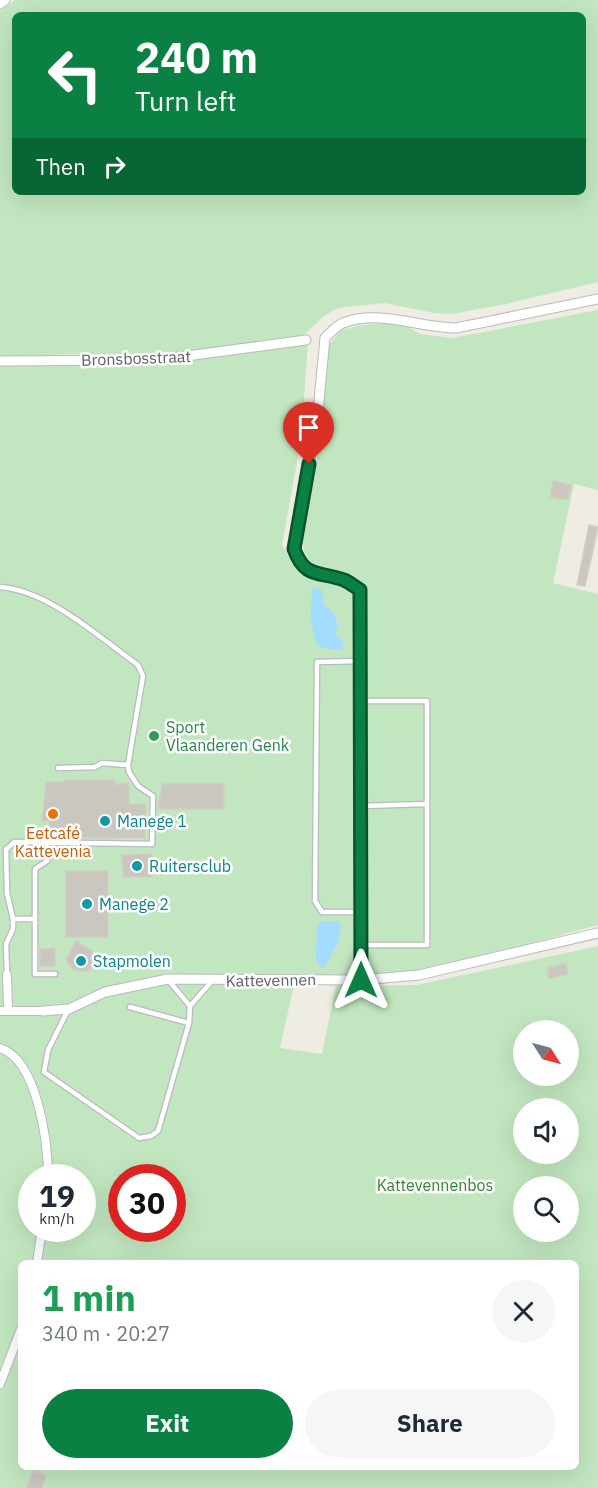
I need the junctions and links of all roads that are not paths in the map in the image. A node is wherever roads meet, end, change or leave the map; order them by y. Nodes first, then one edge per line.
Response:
1 (5, 0) edge
2 (0, 4) edge
3 (598, 298) edge
4 (306, 340) dead end
5 (0, 361) edge
6 (0, 587) edge
7 (362, 661) junction
8 (361, 701) junction
9 (128, 765) junction
10 (58, 768) dead end
11 (427, 804) junction
12 (361, 806) junction
13 (47, 843) junction
14 (361, 912) junction
15 (34, 919) junction
16 (13, 920) junction
17 (598, 933) edge
18 (361, 945) junction
19 (55, 974) dead end
20 (7, 975) joint
21 (168, 980) junction
22 (361, 980) junction
23 (212, 981) junction
24 (190, 1006) junction
25 (130, 1007) dead end
26 (69, 1009) junction
27 (8, 1011) edge
28 (43, 1011) joint
29 (189, 1023) junction
30 (0, 1048) edge
31 (47, 1164) edge
32 (40, 1242) edge
33 (37, 1260) edge
34 (18, 1337) edge
35 (0, 1384) edge

1 - 2 street
3 - 7 street
4 - 5 street, Bronsbosstraat
6 - 9 lane
7 - 8 street
7 - 14 lane
8 - 11 lane
8 - 12 street
9 - 10 lane
9 - 13 lane
11 - 12 lane
11 - 18 lane
12 - 14 street
13 - 15 lane
13 - 16 lane
14 - 18 street
15 - 16 lane
15 - 19 lane
16 - 20 lane
17 - 22 street, Kattevennen
18 - 22 street
20 - 27 street
21 - 23 street, Kattevennen
21 - 24 lane
21 - 26 street, Kattevennen
22 - 23 street, Kattevennen
23 - 24 lane
24 - 29 lane
25 - 29 lane
26 - 28 street, Kattevennen
26 - 29 lane
27 - 28 street, Kattevennen
30 - 31 street
32 - 33 street
34 - 35 street

